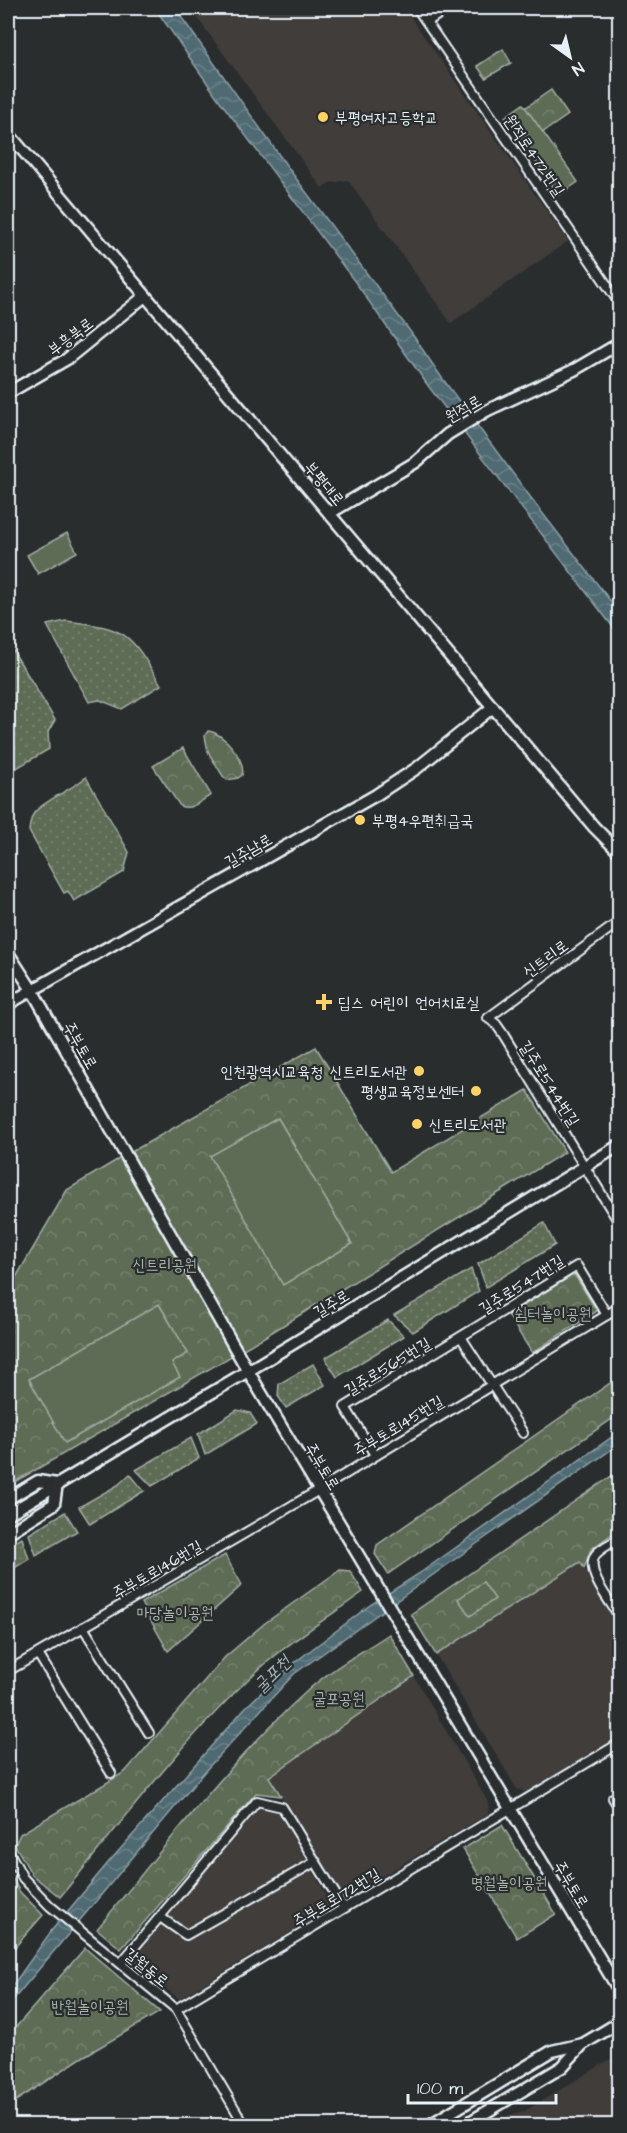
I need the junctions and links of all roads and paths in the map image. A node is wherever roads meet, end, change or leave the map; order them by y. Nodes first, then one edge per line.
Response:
1 (417, 8) edge
2 (448, 8) edge
3 (427, 22) junction
4 (8, 133) edge
5 (145, 296) junction
6 (620, 304) edge
7 (620, 343) edge
8 (8, 393) edge
9 (330, 513) junction
10 (493, 706) junction
11 (620, 853) edge
12 (620, 921) edge
13 (8, 953) edge
14 (32, 990) junction
15 (8, 1004) edge
16 (488, 1018) joint
17 (620, 1145) edge
18 (584, 1166) junction
19 (620, 1224) edge
20 (620, 1307) edge
21 (607, 1315) junction
22 (460, 1338) junction
23 (248, 1371) junction
24 (492, 1385) junction
25 (523, 1433) dead end
26 (375, 1455) junction
27 (57, 1484) junction
28 (319, 1490) junction
29 (8, 1499) edge
30 (8, 1514) edge
31 (8, 1533) edge
32 (620, 1538) edge
33 (620, 1617) edge
34 (83, 1627) junction
35 (38, 1654) junction
36 (8, 1671) edge
37 (149, 1733) dead end
38 (620, 1743) edge
39 (111, 1773) dead end
40 (620, 1794) edge
41 (510, 1809) junction
42 (620, 1809) edge
43 (8, 1850) edge
44 (315, 1862) junction
45 (344, 1908) junction
46 (160, 1917) junction
47 (120, 1963) junction
48 (620, 1992) edge
49 (176, 2008) junction
50 (620, 2022) edge
51 (583, 2044) junction
52 (245, 2126) edge
53 (429, 2126) edge
54 (463, 2126) edge

1 - 3 street, 원적로472번길
2 - 3 street
3 - 6 street, 원적로472번길
4 - 5 main road, 부평대로
5 - 8 main road, 부흥북로
5 - 9 main road, 부평대로
7 - 9 main road, 원적로
9 - 10 main road, 부평대로
10 - 11 main road, 부평대로
10 - 14 main road, 길주남로
12 - 16 street, 신트리로
13 - 14 main road, 주부토로
14 - 15 main road, 길주남로
14 - 23 main road, 주부토로
16 - 18 street, 길주로544번길
17 - 18 main road, 길주로
18 - 19 street, 길주로544번길
18 - 23 main road, 길주로
20 - 21 street, 주부토로145번길
21 - 22 street, 길주로547번길
21 - 24 street, 주부토로145번길
22 - 24 street
22 - 26 street, 길주로565번길
23 - 27 main road, 길주로
23 - 28 main road, 주부토로
24 - 25 street
24 - 26 street, 주부토로145번길
26 - 28 street, 주부토로145번길
27 - 29 main road, 길주로
27 - 30 main road, 길주로
27 - 31 main road
28 - 34 street, 주부토로146번길
28 - 41 main road, 주부토로
32 - 33 street
34 - 35 street, 주부토로146번길
34 - 37 street
35 - 36 street, 주부토로146번길
35 - 39 street
38 - 41 street, 주부토로172번길
40 - 42 street
41 - 45 street, 주부토로172번길
41 - 48 main road, 주부토로
43 - 47 street, 갈월동로
44 - 45 street
44 - 46 street
44 - 46 street
45 - 49 street, 주부토로172번길
46 - 47 street
47 - 49 street, 갈월동로
49 - 52 street, 갈월동로
50 - 51 main road
51 - 53 main road
51 - 54 main road

